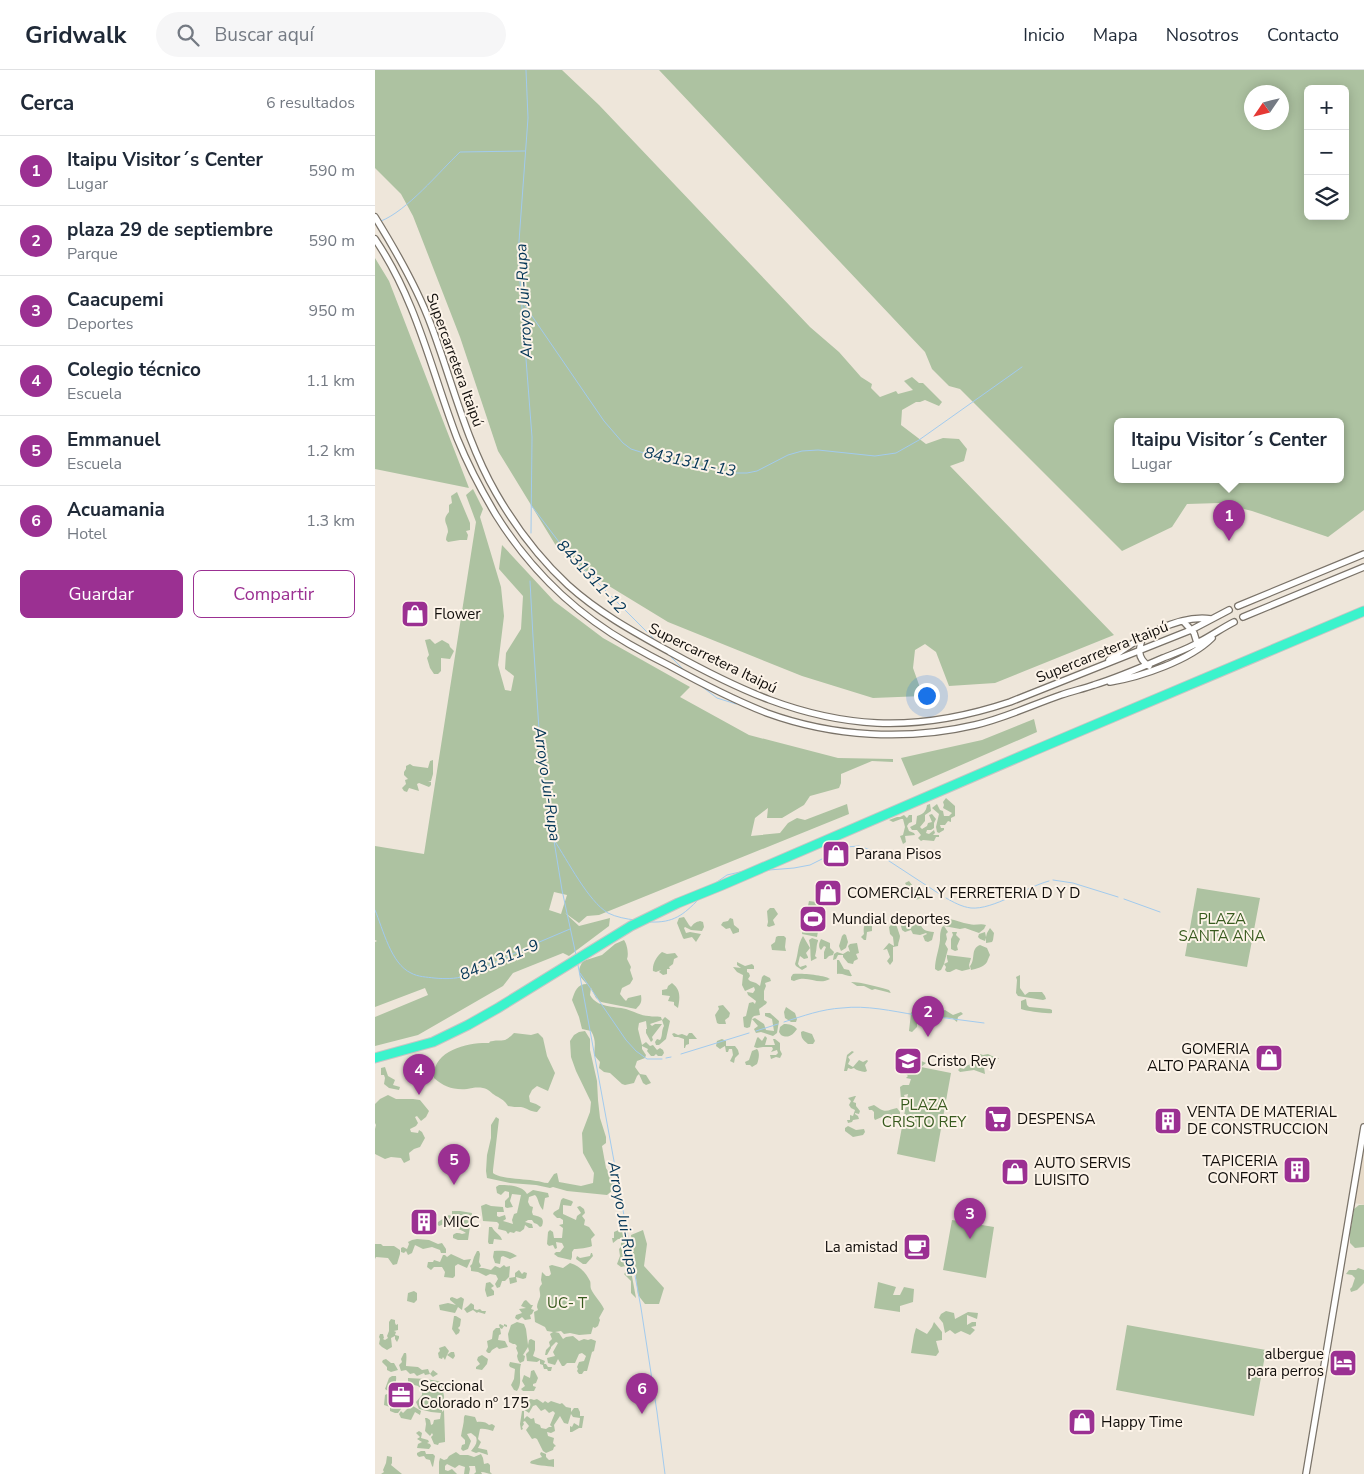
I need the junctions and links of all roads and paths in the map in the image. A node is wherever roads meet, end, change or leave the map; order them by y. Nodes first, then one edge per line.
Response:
1 (375, 217) edge
2 (375, 239) edge
3 (449, 377) junction
4 (438, 380) junction
5 (514, 521) junction
6 (504, 528) junction
7 (1364, 554) edge
8 (1364, 567) edge
9 (1238, 606) dead end
10 (1229, 610) dead end
11 (1364, 611) edge
12 (1243, 617) dead end
13 (1211, 619) junction
14 (1183, 621) junction
15 (1234, 622) dead end
16 (1191, 630) junction
17 (1143, 636) junction
18 (1198, 646) junction
19 (1139, 651) junction
20 (1103, 665) junction
21 (1146, 665) junction
22 (1155, 669) junction
23 (1095, 685) junction
24 (375, 1058) edge
25 (1364, 1128) edge
26 (1306, 1474) edge

1 - 3 street, Supercarretera Itaipú
2 - 4 street, Supercarretera Itaipú
3 - 4 street
3 - 5 street, Supercarretera Itaipú
4 - 6 street, Supercarretera Itaipú
5 - 6 street
5 - 20 street, Supercarretera Itaipú
6 - 23 street, Supercarretera Itaipú
7 - 9 street
8 - 12 street
10 - 13 street, Supercarretera Itaipú
11 - 24 highway
13 - 14 street
13 - 16 street, Supercarretera Itaipú
14 - 16 street
14 - 17 street
15 - 18 street
16 - 18 street
16 - 19 street, Supercarretera Itaipú
17 - 19 street
17 - 20 street
18 - 21 street, Supercarretera Itaipú
18 - 22 street
19 - 20 street, Supercarretera Itaipú
19 - 21 street
21 - 22 street
21 - 23 street, Supercarretera Itaipú
22 - 23 street
25 - 26 street

